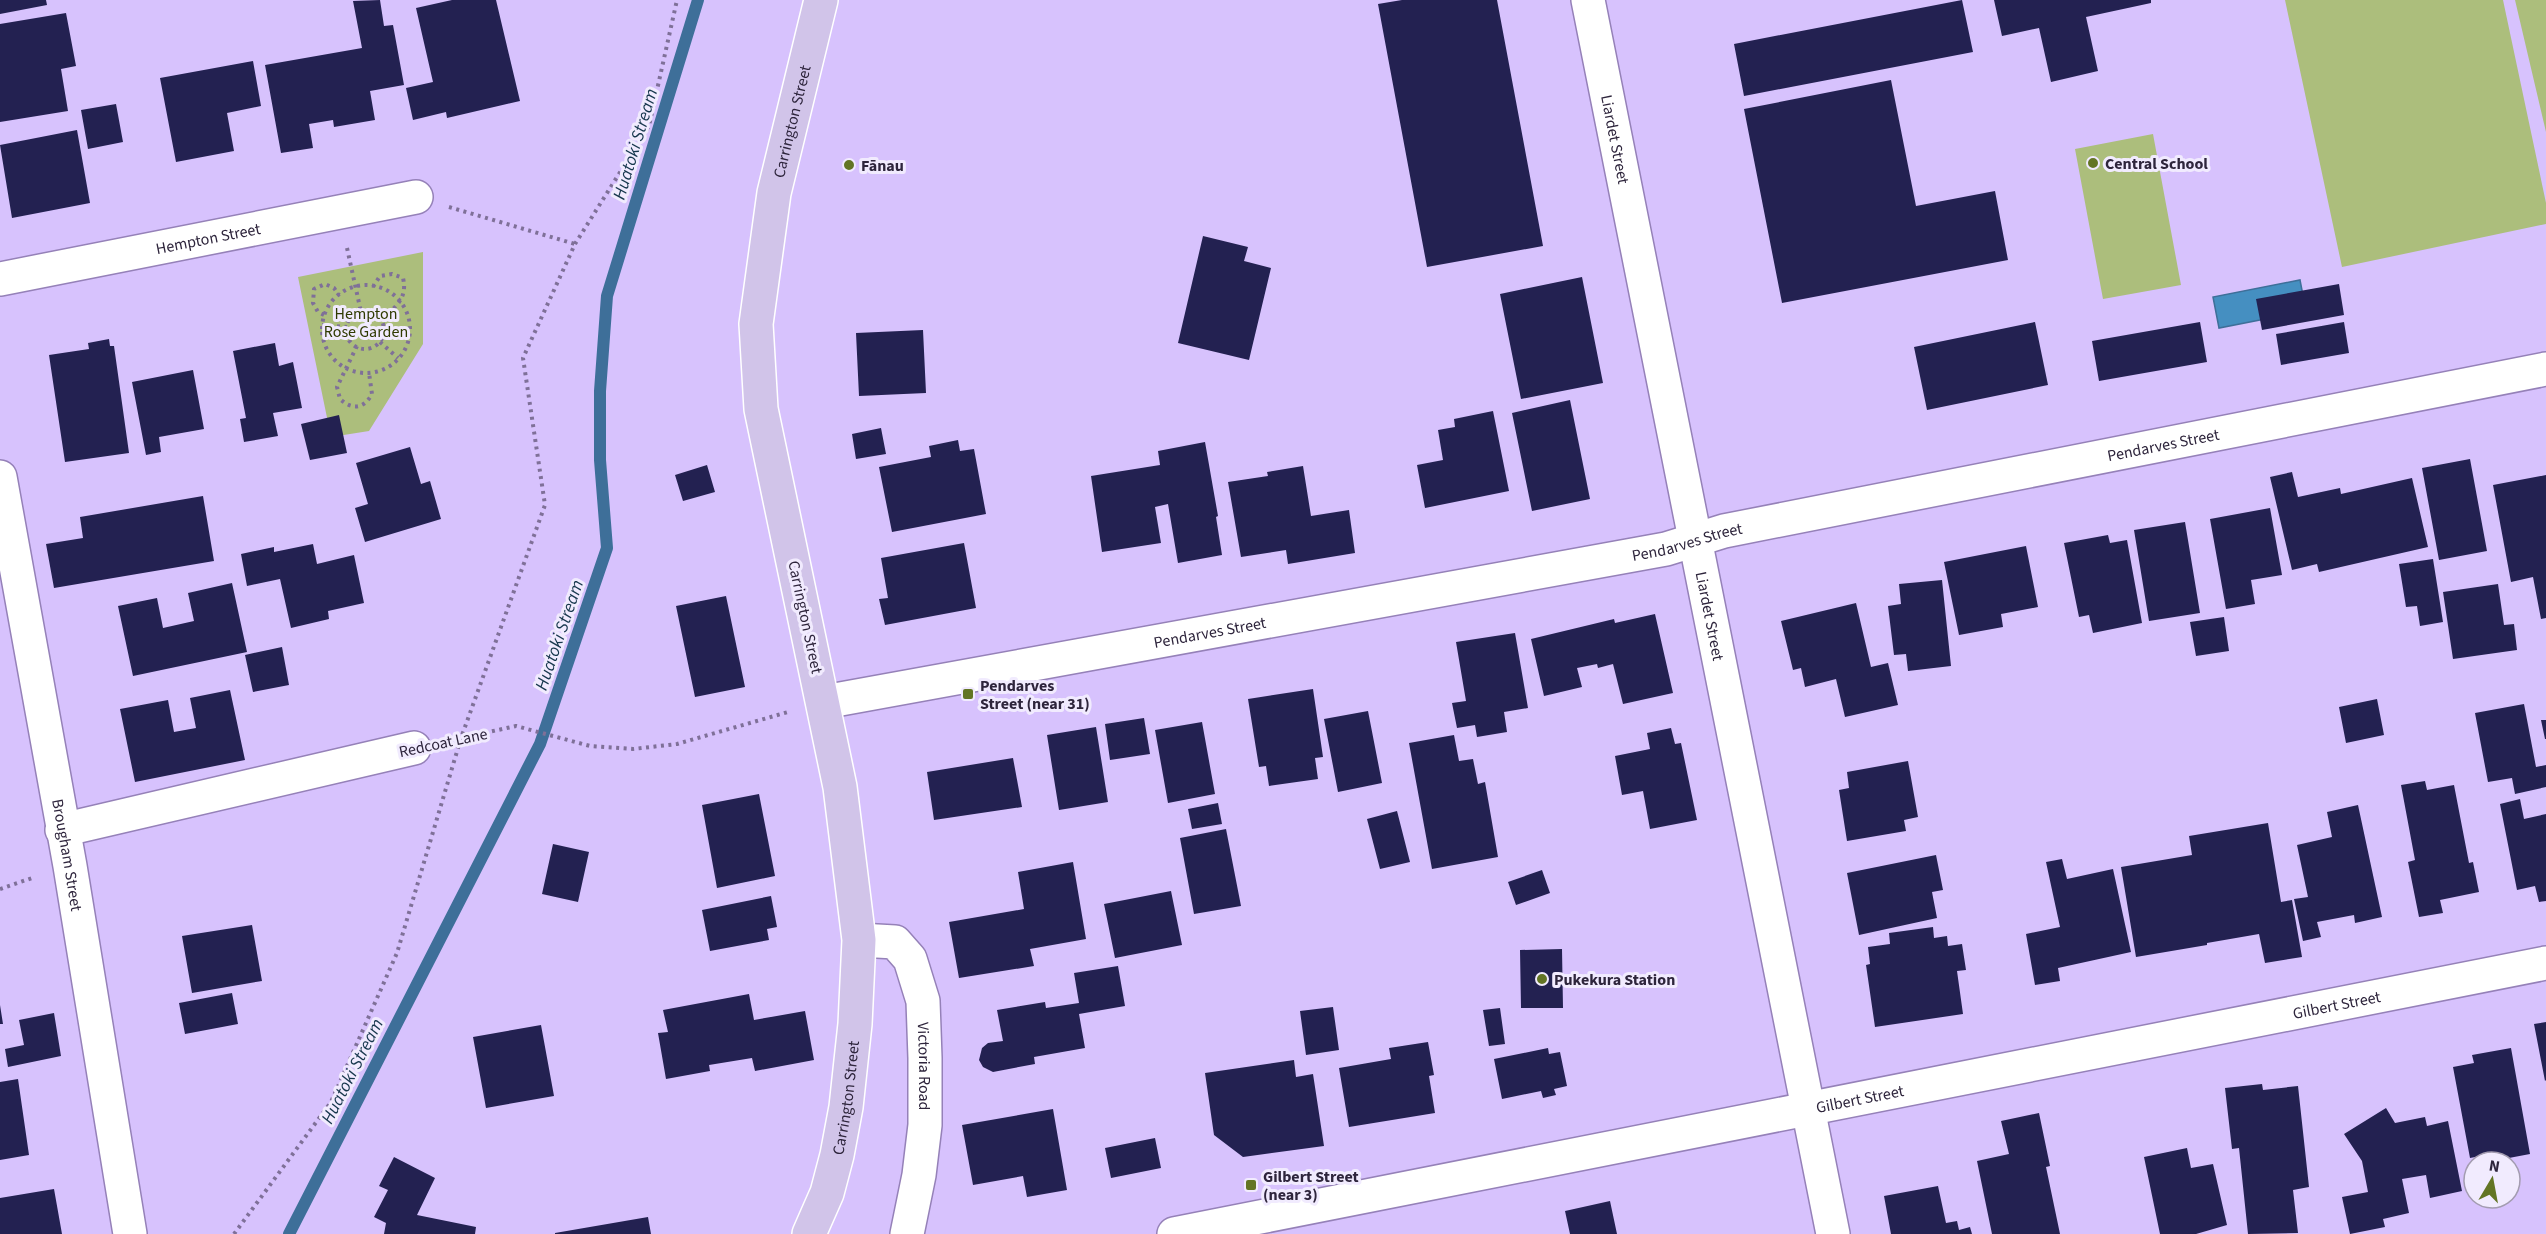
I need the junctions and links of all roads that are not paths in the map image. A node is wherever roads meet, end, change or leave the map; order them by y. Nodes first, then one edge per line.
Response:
1 (821, 0) edge
2 (1588, 0) edge
3 (416, 197) road end
4 (0, 279) edge
5 (2546, 369) edge
6 (0, 477) edge
7 (1695, 539) junction
8 (824, 702) junction
9 (414, 748) road end
10 (62, 830) junction
11 (859, 940) junction
12 (2546, 963) edge
13 (1808, 1108) junction
14 (130, 1234) edge
15 (809, 1234) edge
16 (907, 1234) edge
17 (1174, 1234) edge
18 (1833, 1234) edge

1 - 8 main road, Carrington Street
2 - 7 street, Liardet Street
3 - 4 street, Hempton Street
5 - 7 street, Pendarves Street
6 - 10 street, Brougham Street
7 - 8 street, Pendarves Street
7 - 13 street, Liardet Street
8 - 11 main road, Carrington Street
9 - 10 street, Redcoat Lane
10 - 14 street, Brougham Street
11 - 15 main road, Carrington Street
11 - 16 street, Victoria Road
12 - 13 street, Gilbert Street
13 - 17 street, Gilbert Street
13 - 18 street, Liardet Street

